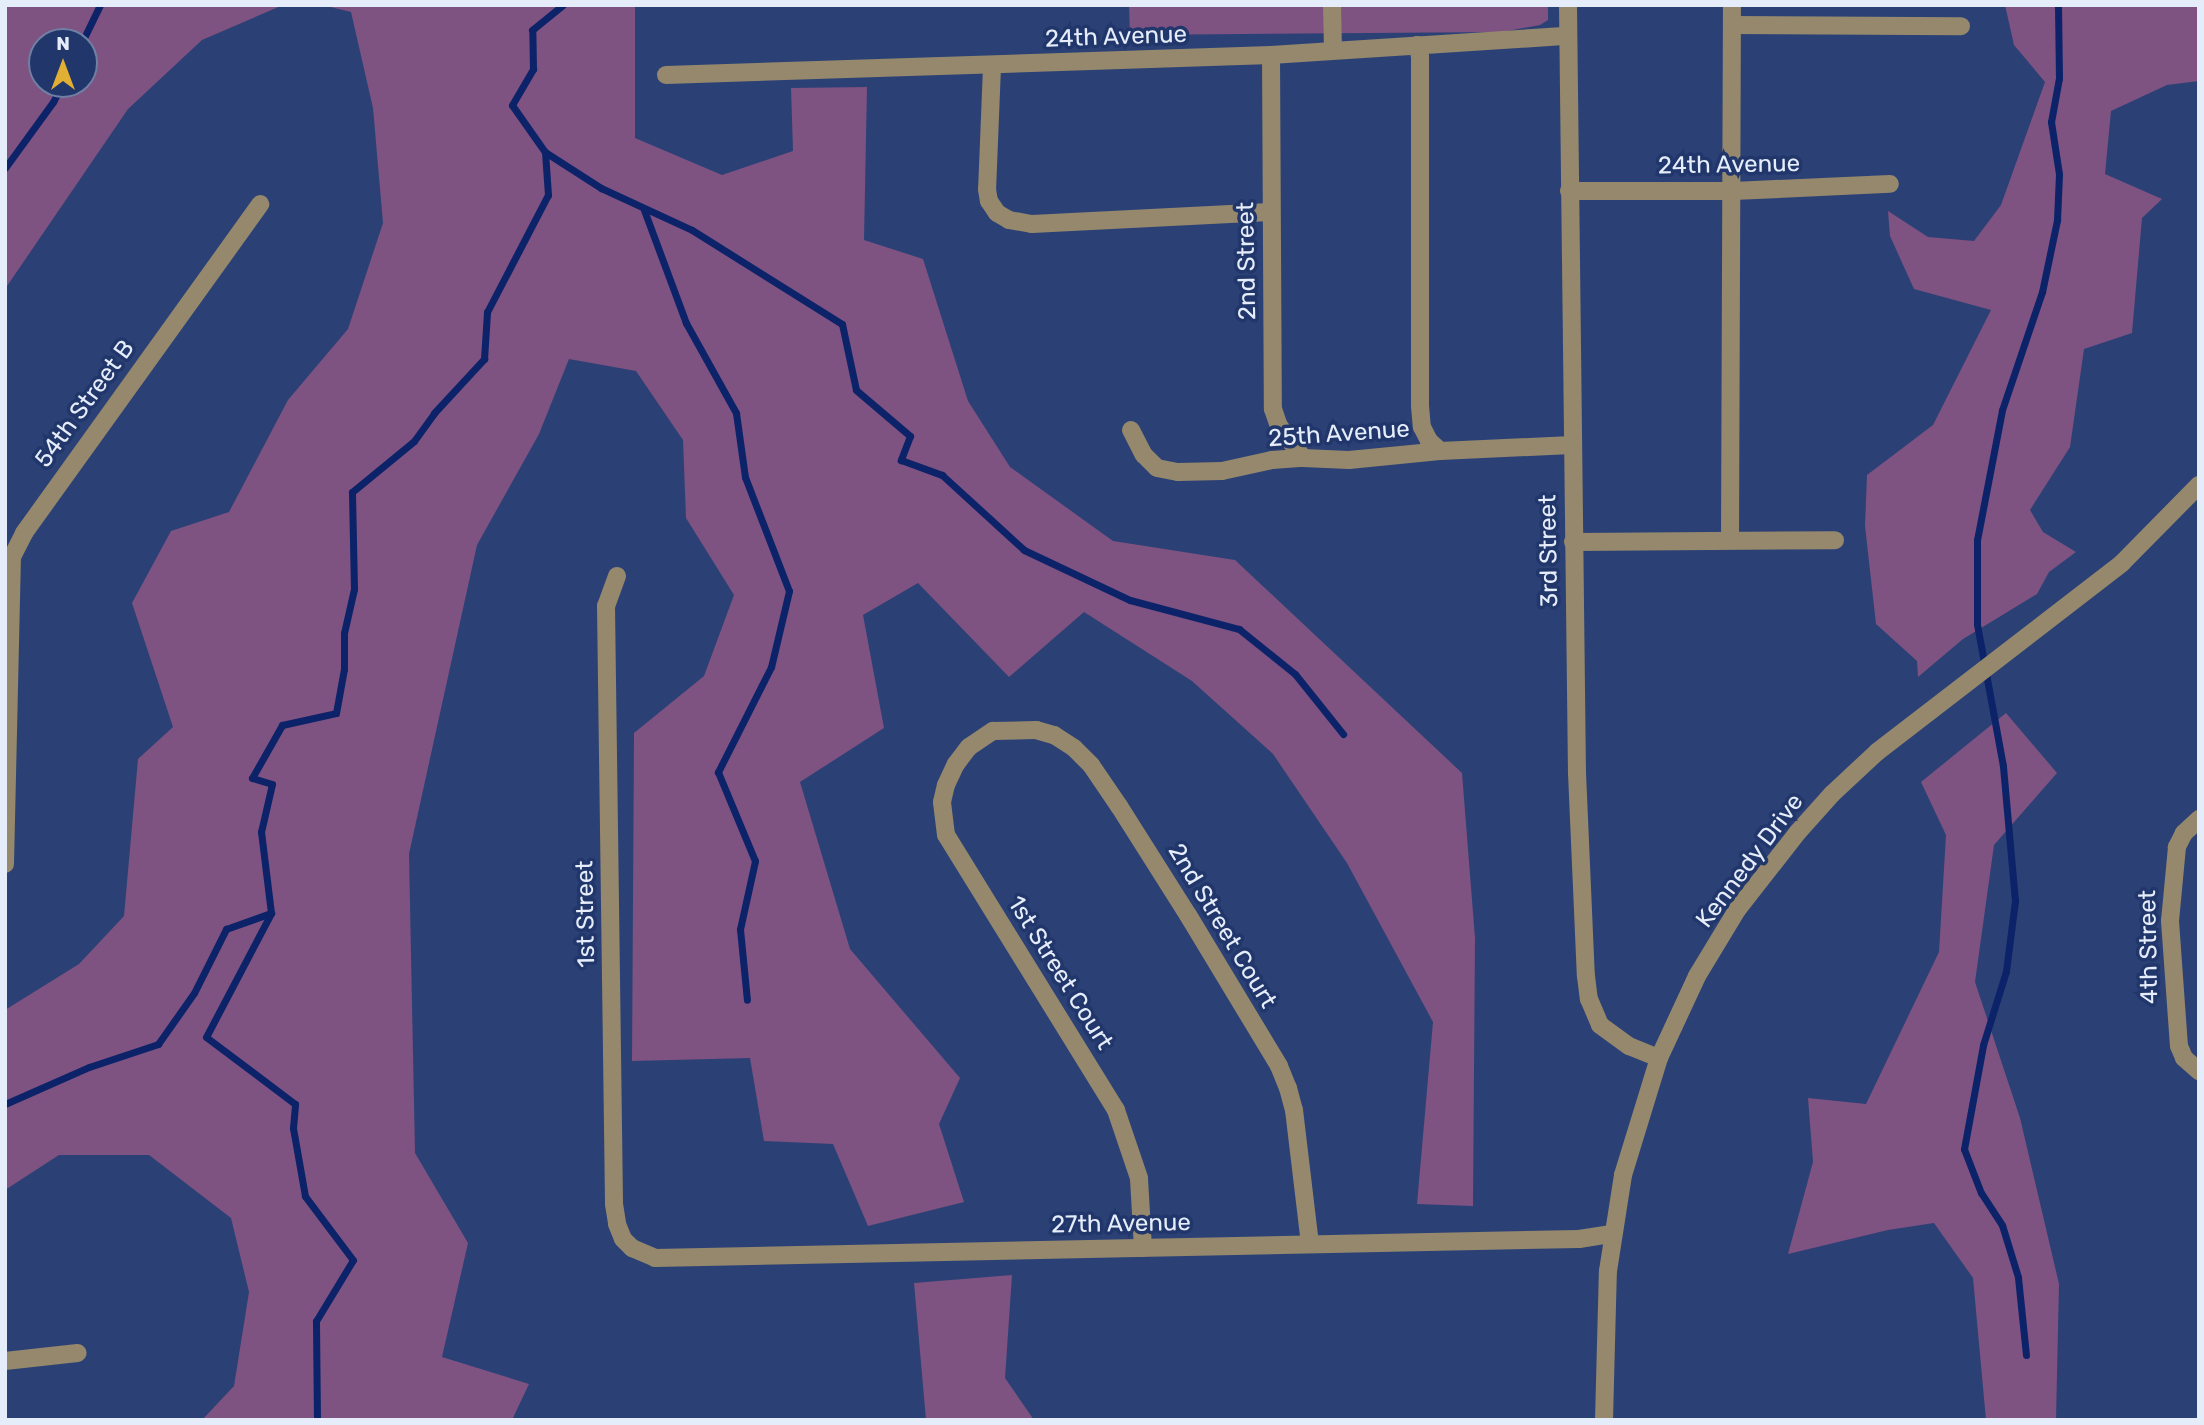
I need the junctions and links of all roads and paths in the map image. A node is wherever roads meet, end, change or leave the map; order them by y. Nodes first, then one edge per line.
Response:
1 (1332, 5) edge
2 (1568, 5) edge
3 (1732, 5) edge
4 (1732, 25) junction
5 (1961, 26) dead end
6 (1567, 36) junction
7 (1417, 45) junction
8 (1334, 50) junction
9 (1271, 55) junction
10 (992, 66) junction
11 (666, 75) dead end
12 (1890, 184) dead end
13 (1569, 191) junction
14 (1733, 191) junction
15 (260, 204) dead end
16 (1270, 212) junction
17 (1131, 430) dead end
18 (1572, 445) junction
19 (1440, 451) junction
20 (1303, 458) junction
21 (2195, 496) edge
22 (1730, 540) junction
23 (1835, 540) dead end
24 (1573, 542) junction
25 (617, 576) dead end
26 (980, 738) joint
27 (2195, 822) edge
28 (5, 864) edge
29 (1659, 1058) junction
30 (2197, 1070) edge
31 (1612, 1234) junction
32 (1310, 1244) junction
33 (632, 1248) joint
34 (1143, 1248) junction
35 (78, 1353) dead end
36 (5, 1360) edge
37 (1604, 1420) edge

1 - 8 street
2 - 6 street, 3rd Street
3 - 4 street
4 - 5 street
4 - 14 street
6 - 7 street, 24th Avenue
6 - 13 street, 3rd Street
7 - 8 street, 24th Avenue
7 - 19 street
8 - 9 street, 24th Avenue
9 - 10 street, 24th Avenue
9 - 16 street, 2nd Street
10 - 11 street, 24th Avenue
10 - 16 street
12 - 14 street, 24th Avenue
13 - 14 street, 24th Avenue
13 - 18 street, 3rd Street
14 - 22 street
15 - 28 street, 54th Street B
16 - 20 street, 2nd Street
17 - 20 street, 25th Avenue
18 - 19 street, 25th Avenue
18 - 24 street, 3rd Street
19 - 20 street, 25th Avenue
21 - 29 street, Kennedy Drive
22 - 23 street
22 - 24 street
24 - 29 street, 3rd Street
25 - 33 street, 1st Street
26 - 32 street, 2nd Street Court
26 - 34 street, 1st Street Court
27 - 30 street, 4th Street
29 - 31 street, Kennedy Drive
31 - 32 street, 27th Avenue
31 - 37 street, Kennedy Drive
32 - 34 street, 27th Avenue
33 - 34 street, 27th Avenue
35 - 36 street

